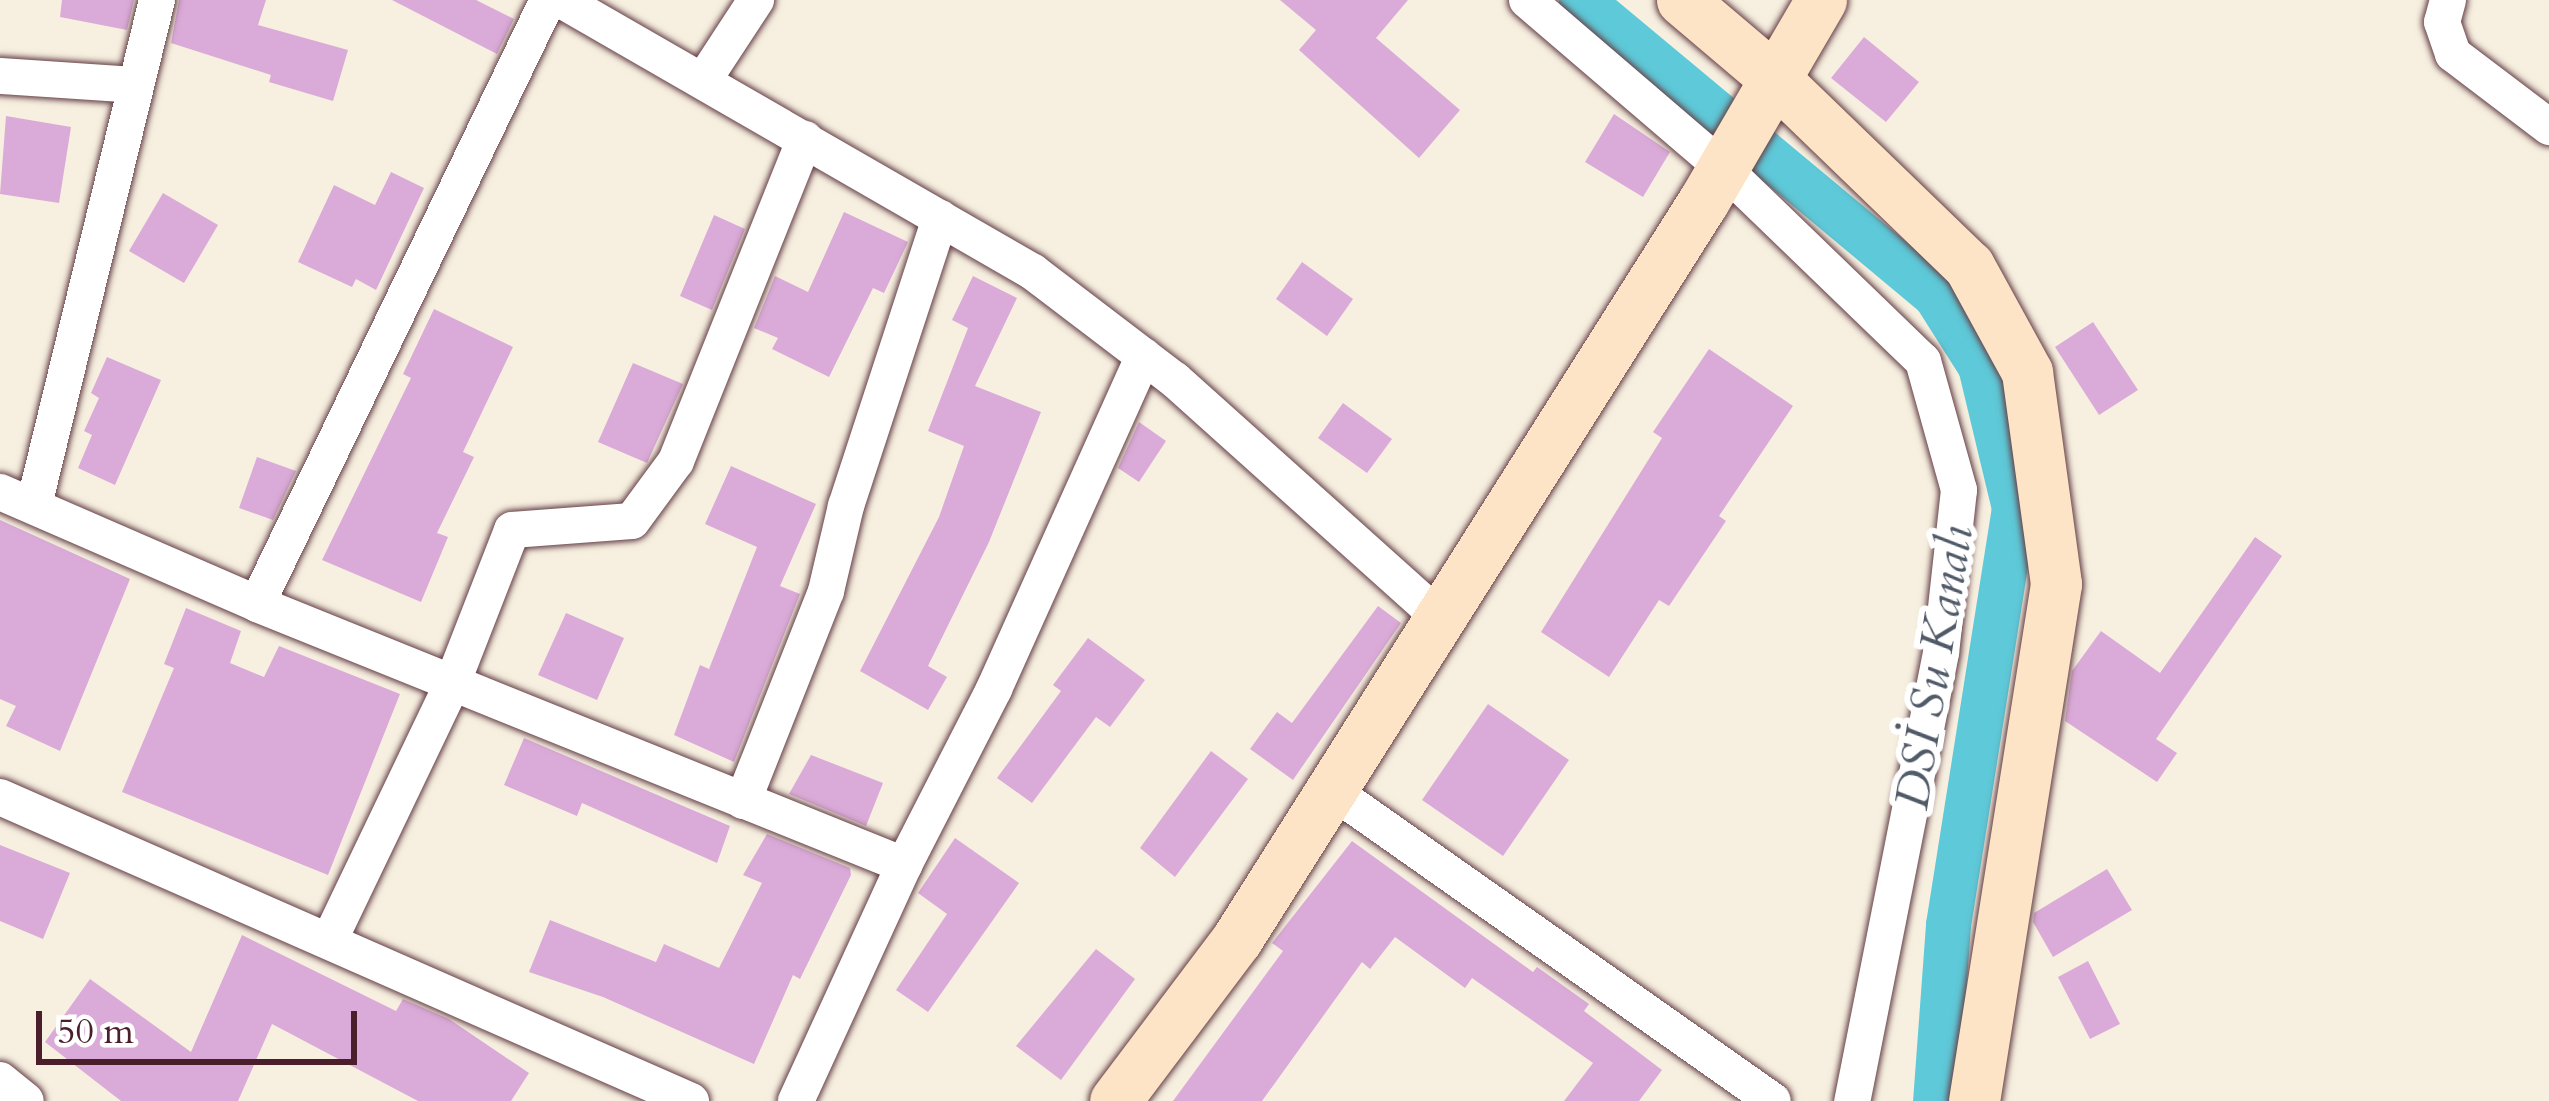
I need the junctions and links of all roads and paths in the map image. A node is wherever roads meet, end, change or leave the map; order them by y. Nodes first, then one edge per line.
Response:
1 (157, 0) edge
2 (548, 0) edge
3 (561, 0) edge
4 (756, 0) edge
5 (1527, 0) edge
6 (1682, 0) edge
7 (1821, 0) edge
8 (2448, 0) edge
9 (0, 76) edge
10 (1774, 78) junction
11 (703, 81) junction
12 (135, 85) junction
13 (2549, 127) edge
14 (805, 140) junction
15 (1723, 168) junction
16 (940, 218) junction
17 (1144, 356) junction
18 (17, 499) edge
19 (257, 604) junction
20 (1440, 618) junction
21 (452, 684) junction
22 (1331, 790) junction
23 (0, 797) edge
24 (743, 801) junction
25 (904, 865) junction
26 (330, 939) junction
27 (0, 1080) edge
28 (26, 1101) edge
29 (691, 1101) edge
30 (796, 1101) edge
31 (1114, 1101) edge
32 (1773, 1101) edge
33 (1852, 1101) edge
34 (1974, 1101) edge

1 - 12 street
2 - 19 street
3 - 11 street
4 - 11 street
5 - 15 street
6 - 10 street
7 - 10 street
8 - 13 street
9 - 12 street
10 - 15 street
10 - 34 street
11 - 14 street
12 - 18 street
14 - 16 street
14 - 21 street
15 - 20 street
15 - 33 street
16 - 17 street
16 - 24 street
17 - 20 street
17 - 25 street
18 - 19 street
19 - 21 street
20 - 22 street
21 - 24 street
21 - 26 street
22 - 31 street
22 - 32 street
23 - 26 street
24 - 25 street
25 - 30 street
26 - 29 street
27 - 28 street

